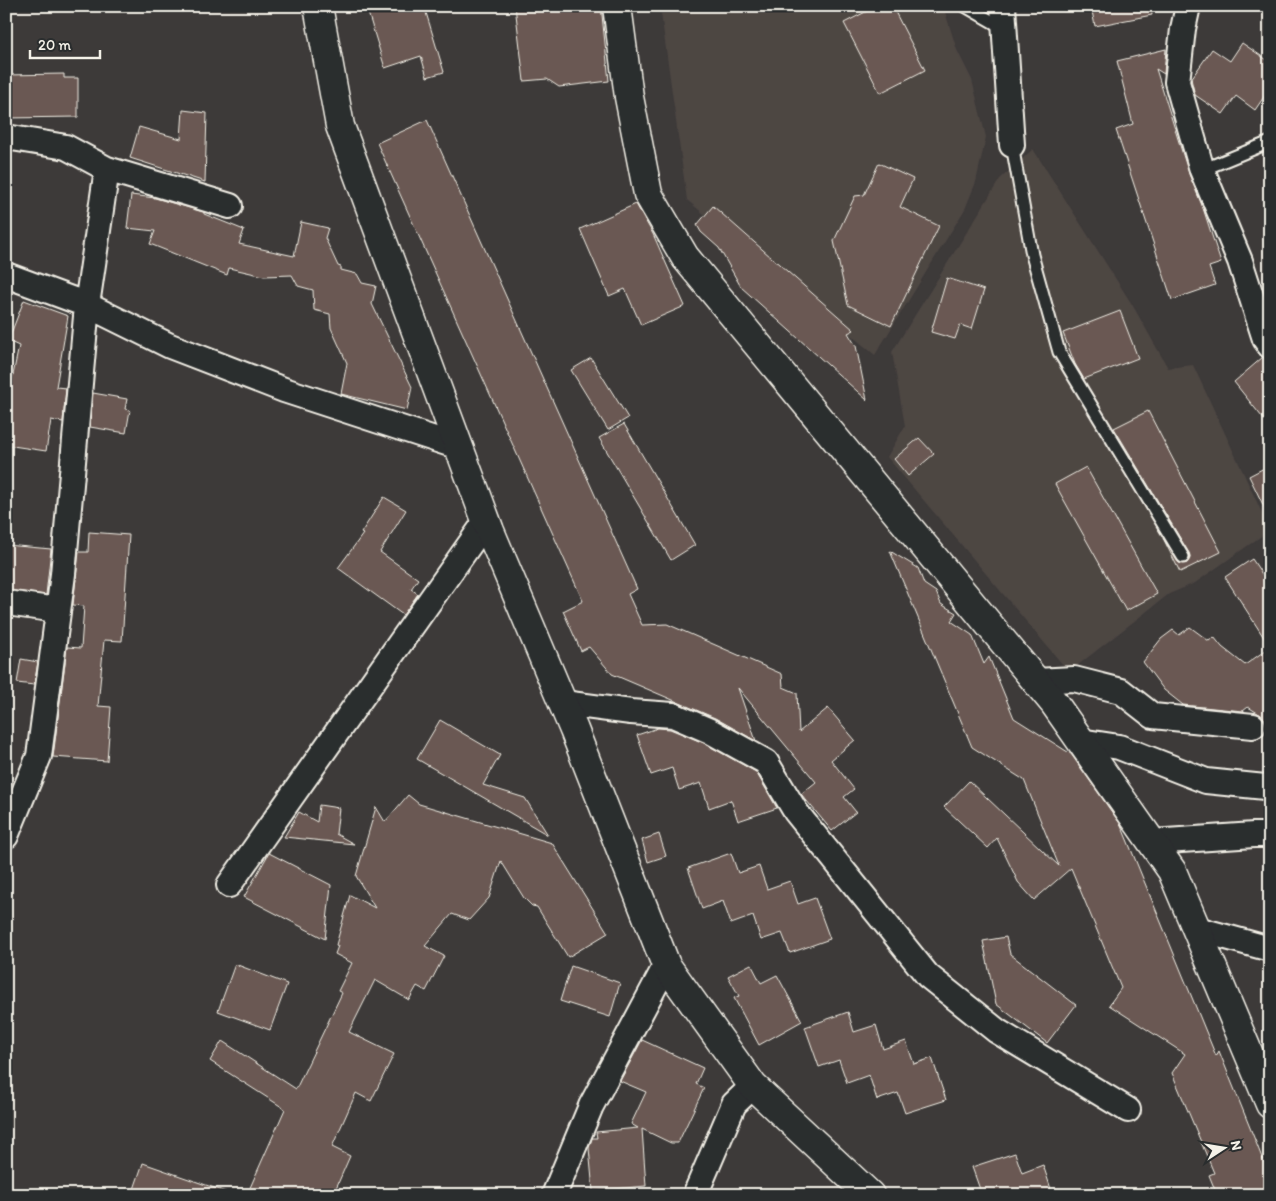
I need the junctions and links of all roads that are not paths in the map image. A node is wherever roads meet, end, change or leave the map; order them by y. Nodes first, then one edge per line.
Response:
1 (318, 6) edge
2 (617, 6) edge
3 (965, 6) edge
4 (1188, 6) edge
5 (1004, 18) edge
6 (6, 137) edge
7 (1270, 142) edge
8 (1012, 145) joint
9 (107, 169) junction
10 (1202, 170) junction
11 (230, 206) dead end
12 (6, 275) edge
13 (87, 305) junction
14 (1270, 346) edge
15 (459, 446) junction
16 (486, 520) junction
17 (1183, 557) dead end
18 (6, 604) edge
19 (58, 610) junction
20 (1036, 681) junction
21 (563, 703) junction
22 (1254, 726) dead end
23 (1080, 741) junction
24 (1265, 787) dead end
25 (1270, 835) edge
26 (6, 836) edge
27 (1152, 842) junction
28 (228, 885) dead end
29 (1197, 929) junction
30 (1270, 949) edge
31 (666, 965) junction
32 (753, 1086) junction
33 (1270, 1104) edge
34 (1128, 1110) dead end
35 (554, 1195) edge
36 (695, 1195) edge
37 (870, 1195) edge

1 - 15 street
2 - 20 street
3 - 5 lane
4 - 10 street
5 - 8 street
6 - 9 street
7 - 10 lane
8 - 17 lane
9 - 11 street
9 - 13 street
10 - 14 street
12 - 13 street
13 - 15 street
13 - 19 street
15 - 16 street
16 - 21 street
16 - 28 street
18 - 19 street
19 - 26 street
20 - 22 street
20 - 23 street
21 - 31 street
21 - 34 street
23 - 24 street
23 - 27 street
25 - 27 street
27 - 29 street
29 - 30 street
29 - 33 street
31 - 32 street
31 - 35 street
32 - 36 street
32 - 37 street

